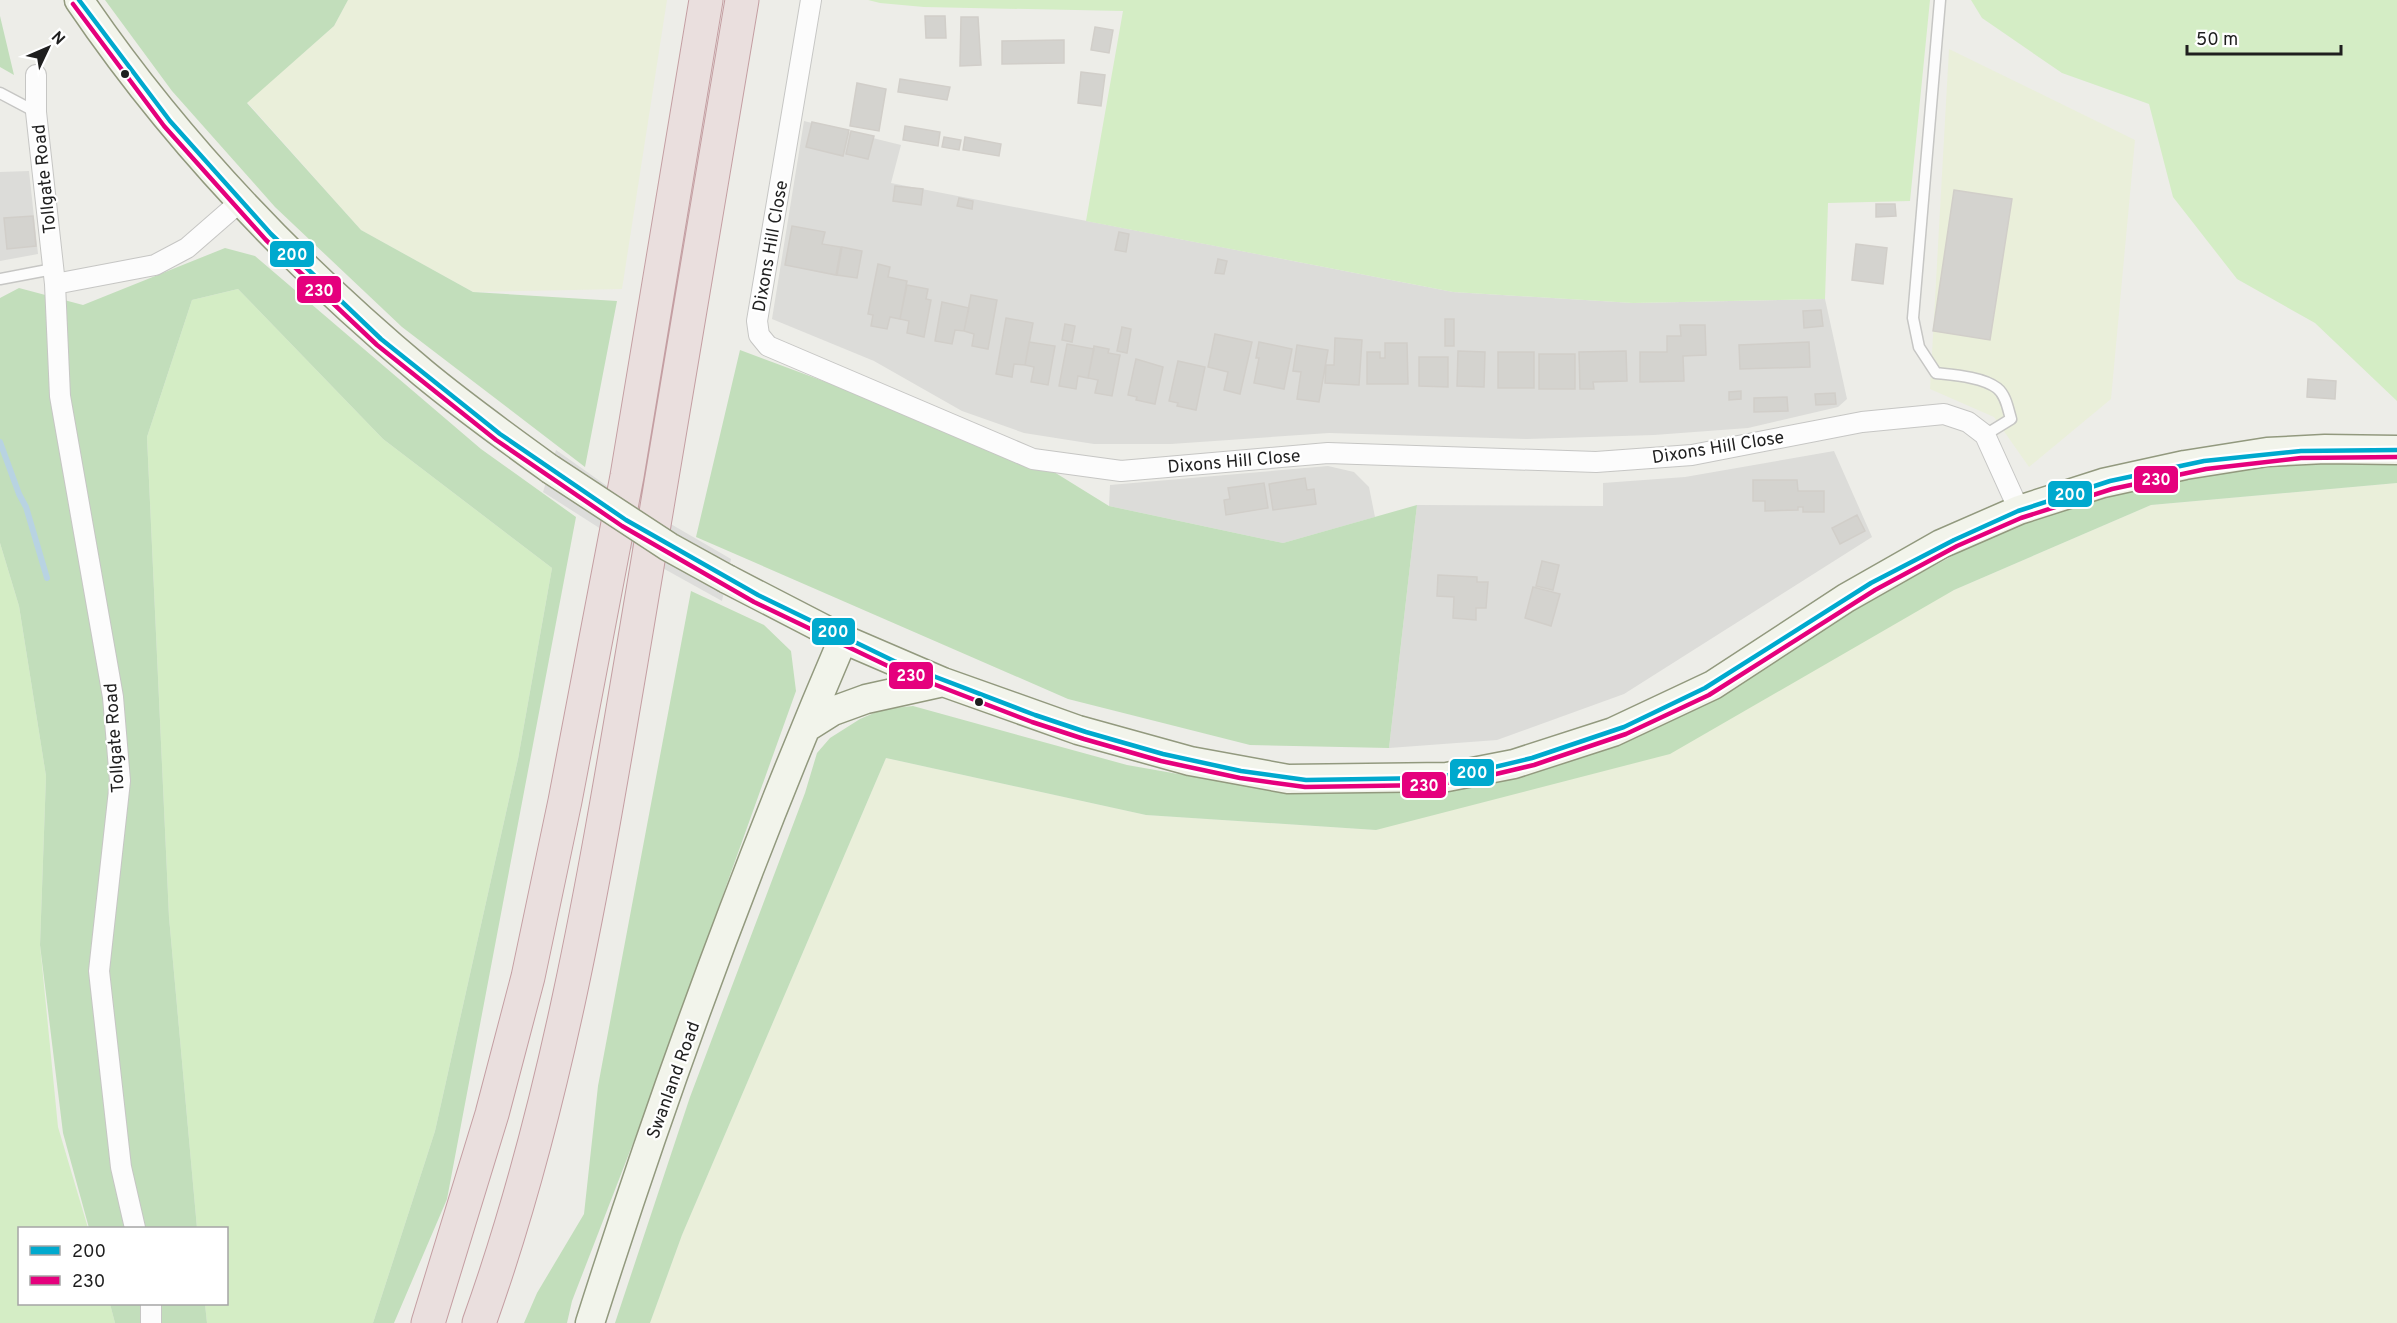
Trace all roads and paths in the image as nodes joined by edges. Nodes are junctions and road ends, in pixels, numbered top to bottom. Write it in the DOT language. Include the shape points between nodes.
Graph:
graph roads {
  1 [pos="79,0"];
  2 [pos="706,0"];
  3 [pos="742,0"];
  4 [pos="811,0"];
  5 [pos="1940,0"];
  6 [pos="36,75"];
  7 [pos="0,93"];
  8 [pos="36,112"];
  9 [pos="241,201"];
  10 [pos="54,277"];
  11 [pos="0,279"];
  12 [pos="1985,435"];
  13 [pos="2397,450"];
  14 [pos="2019,510"];
  15 [pos="843,639"];
  16 [pos="943,682"];
  17 [pos="806,728"];
  18 [pos="135,1227"];
  19 [pos="151,1305"];
  20 [pos="151,1323"];
  21 [pos="428,1323"];
  22 [pos="479,1323"];
  23 [pos="590,1323"];
  1 -- 9 [label="street" via="165,114"];
  2 -- 21 [label="highway" via="627,477 565,801 528,977 492,1114"];
  3 -- 22 [label="highway" via="574,979 535,1140"];
  4 -- 12 [label="street, Dixons Hill Close" via="757,321 759,335 768,346 1033,459 1121,471 1329,453 1596,462 1692,455 1862,422 1944,414 1968,422"];
  5 -- 12 [label="lane" via="1913,318 1919,347 1936,373 1970,377 1997,388 2007,404 2011,419"];
  6 -- 8 [label="street, Tollgate Road"];
  7 -- 8 [label="lane"];
  8 -- 10 [label="street, Tollgate Road"];
  9 -- 10 [label="street" via="187,248 155,266"];
  9 -- 15 [label="street, bridge" via="363,321 424,374 550,469 669,547"];
  10 -- 11 [label="lane"];
  10 -- 18 [label="street, Tollgate Road" via="60,396 113,697 120,781 99,971 121,1167"];
  12 -- 14 [label="street"];
  13 -- 14 [label="street" via="2325,448 2185,465 2103,483"];
  14 -- 16 [label="street" via="1941,544 1846,598 1713,685 1613,732 1514,764 1447,777 1288,779 1201,763 1078,730"];
  15 -- 16 [label="street"];
  15 -- 17 [label="street, Swanland Road"];
  16 -- 17 [label="street" via="866,699 833,711"];
  17 -- 23 [label="street, Swanland Road" via="672,1080"];
  19 -- 20 [label="street"];
}
